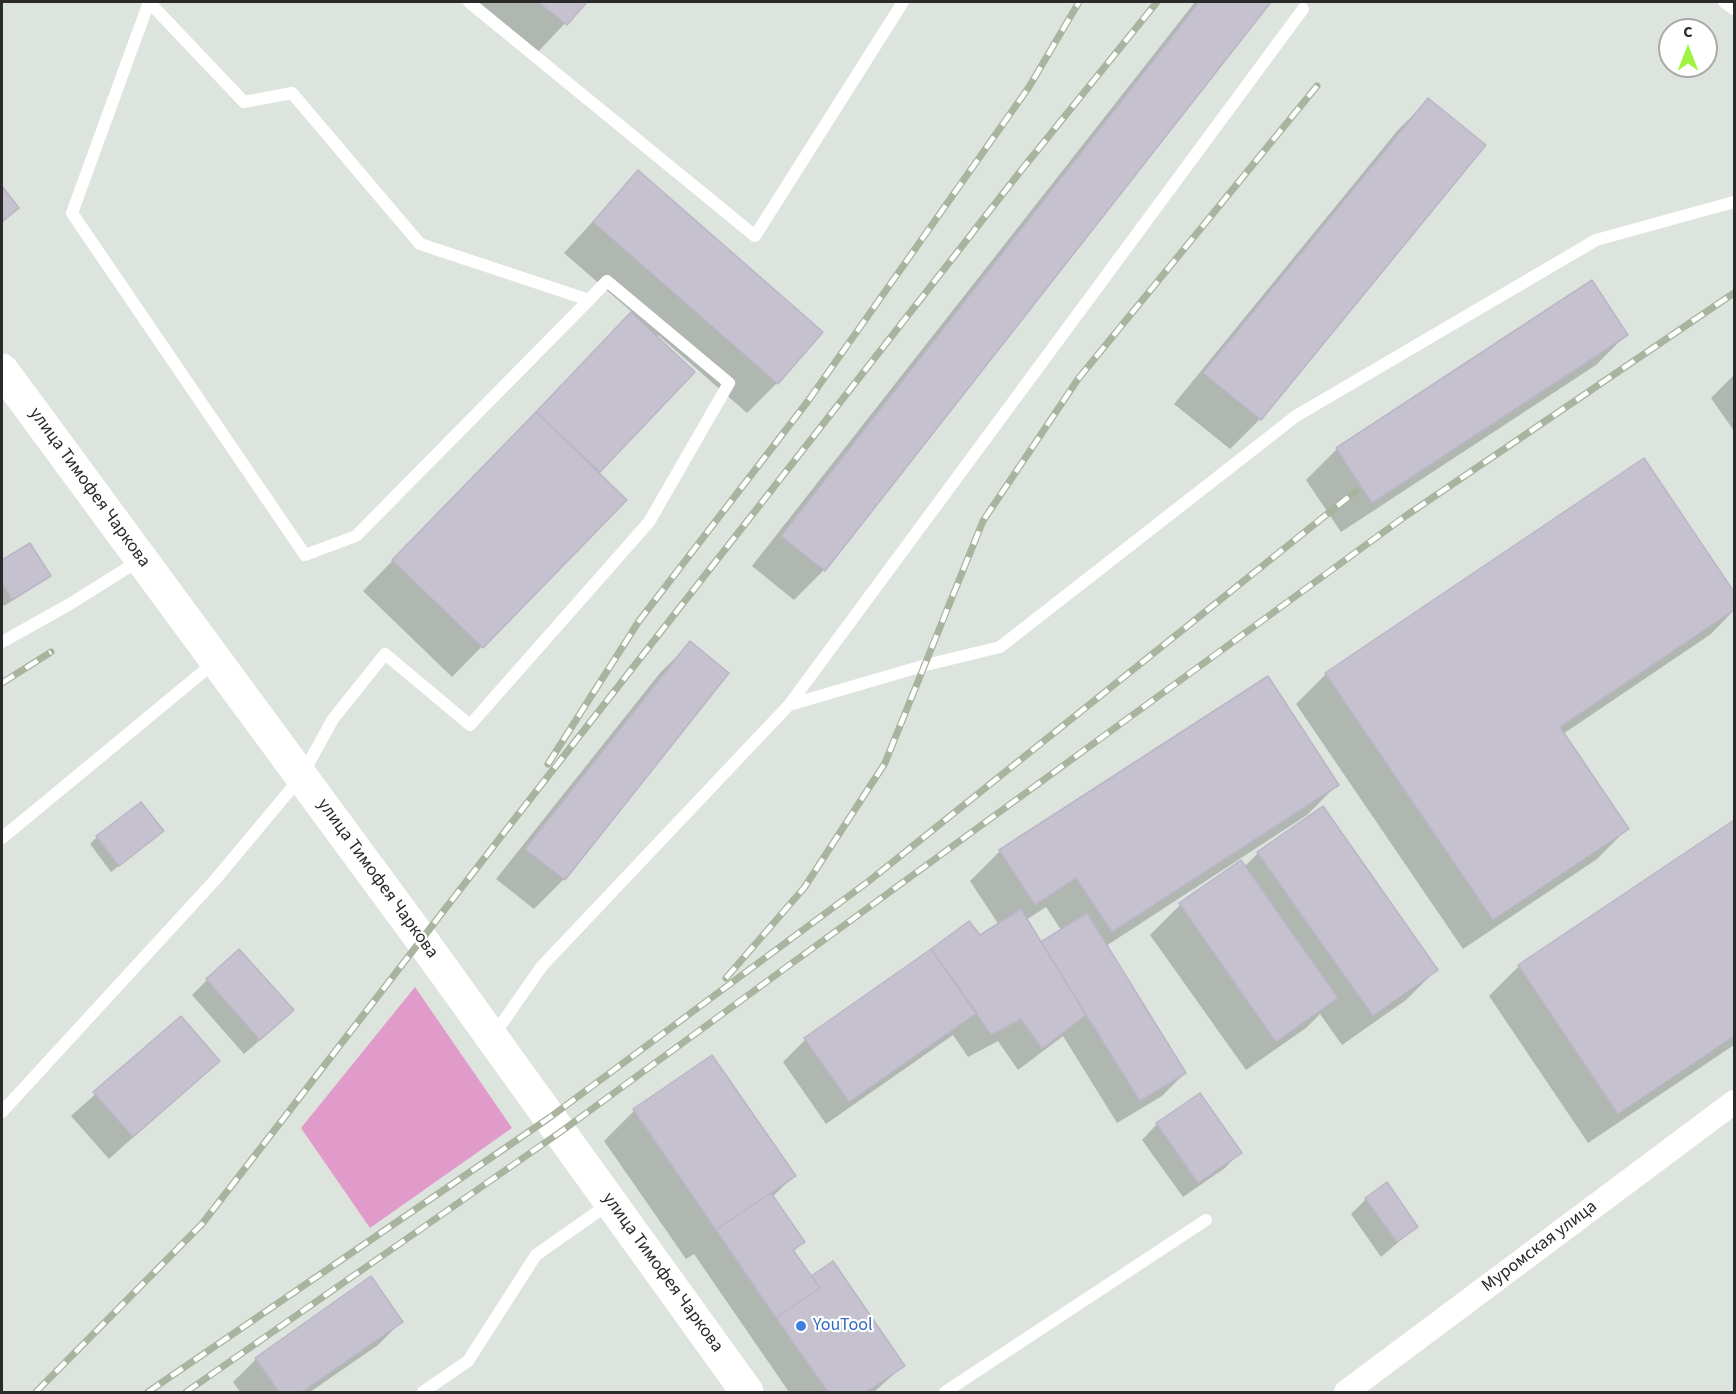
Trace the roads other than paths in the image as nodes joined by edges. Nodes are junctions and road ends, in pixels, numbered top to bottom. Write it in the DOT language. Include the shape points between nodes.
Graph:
graph roads {
  1 [pos="469,2"];
  2 [pos="903,2"];
  3 [pos="1724,2"];
  4 [pos="1303,9"];
  5 [pos="1734,9"];
  6 [pos="1734,202"];
  7 [pos="589,300"];
  8 [pos="2,370"];
  9 [pos="141,559"];
  10 [pos="2,642"];
  11 [pos="216,661"];
  12 [pos="789,705"];
  13 [pos="302,777"];
  14 [pos="2,838"];
  15 [pos="493,1037"];
  16 [pos="1734,1102"];
  17 [pos="2,1112"];
  18 [pos="611,1202"];
  19 [pos="1206,1220"];
  20 [pos="423,1392"];
  21 [pos="747,1392"];
  22 [pos="945,1392"];
  23 [pos="1346,1392"];
  1 -- 2 [label="lane" via="755,236"];
  3 -- 5 [label="lane"];
  4 -- 12 [label="lane"];
  6 -- 12 [label="lane" via="1596,240 1296,416 1000,647"];
  7 -- 7 [label="lane" via="356,536 305,555 72,213 149,2 244,102 292,93 420,244"];
  7 -- 13 [label="lane" via="607,281 729,383 649,522 470,725 386,654 333,719"];
  8 -- 9 [label="main road, улица Тимофея Чаркова"];
  9 -- 10 [label="lane"];
  9 -- 11 [label="main road, улица Тимофея Чаркова"];
  11 -- 13 [label="main road, улица Тимофея Чаркова"];
  11 -- 14 [label="lane"];
  12 -- 15 [label="lane" via="542,966"];
  13 -- 15 [label="main road, улица Тимофея Чаркова"];
  13 -- 17 [label="lane" via="215,880"];
  15 -- 18 [label="main road, улица Тимофея Чаркова"];
  16 -- 23 [label="street, Муромская улица"];
  18 -- 20 [label="lane" via="536,1255 468,1361"];
  18 -- 21 [label="main road, улица Тимофея Чаркова"];
  19 -- 22 [label="lane"];
}
